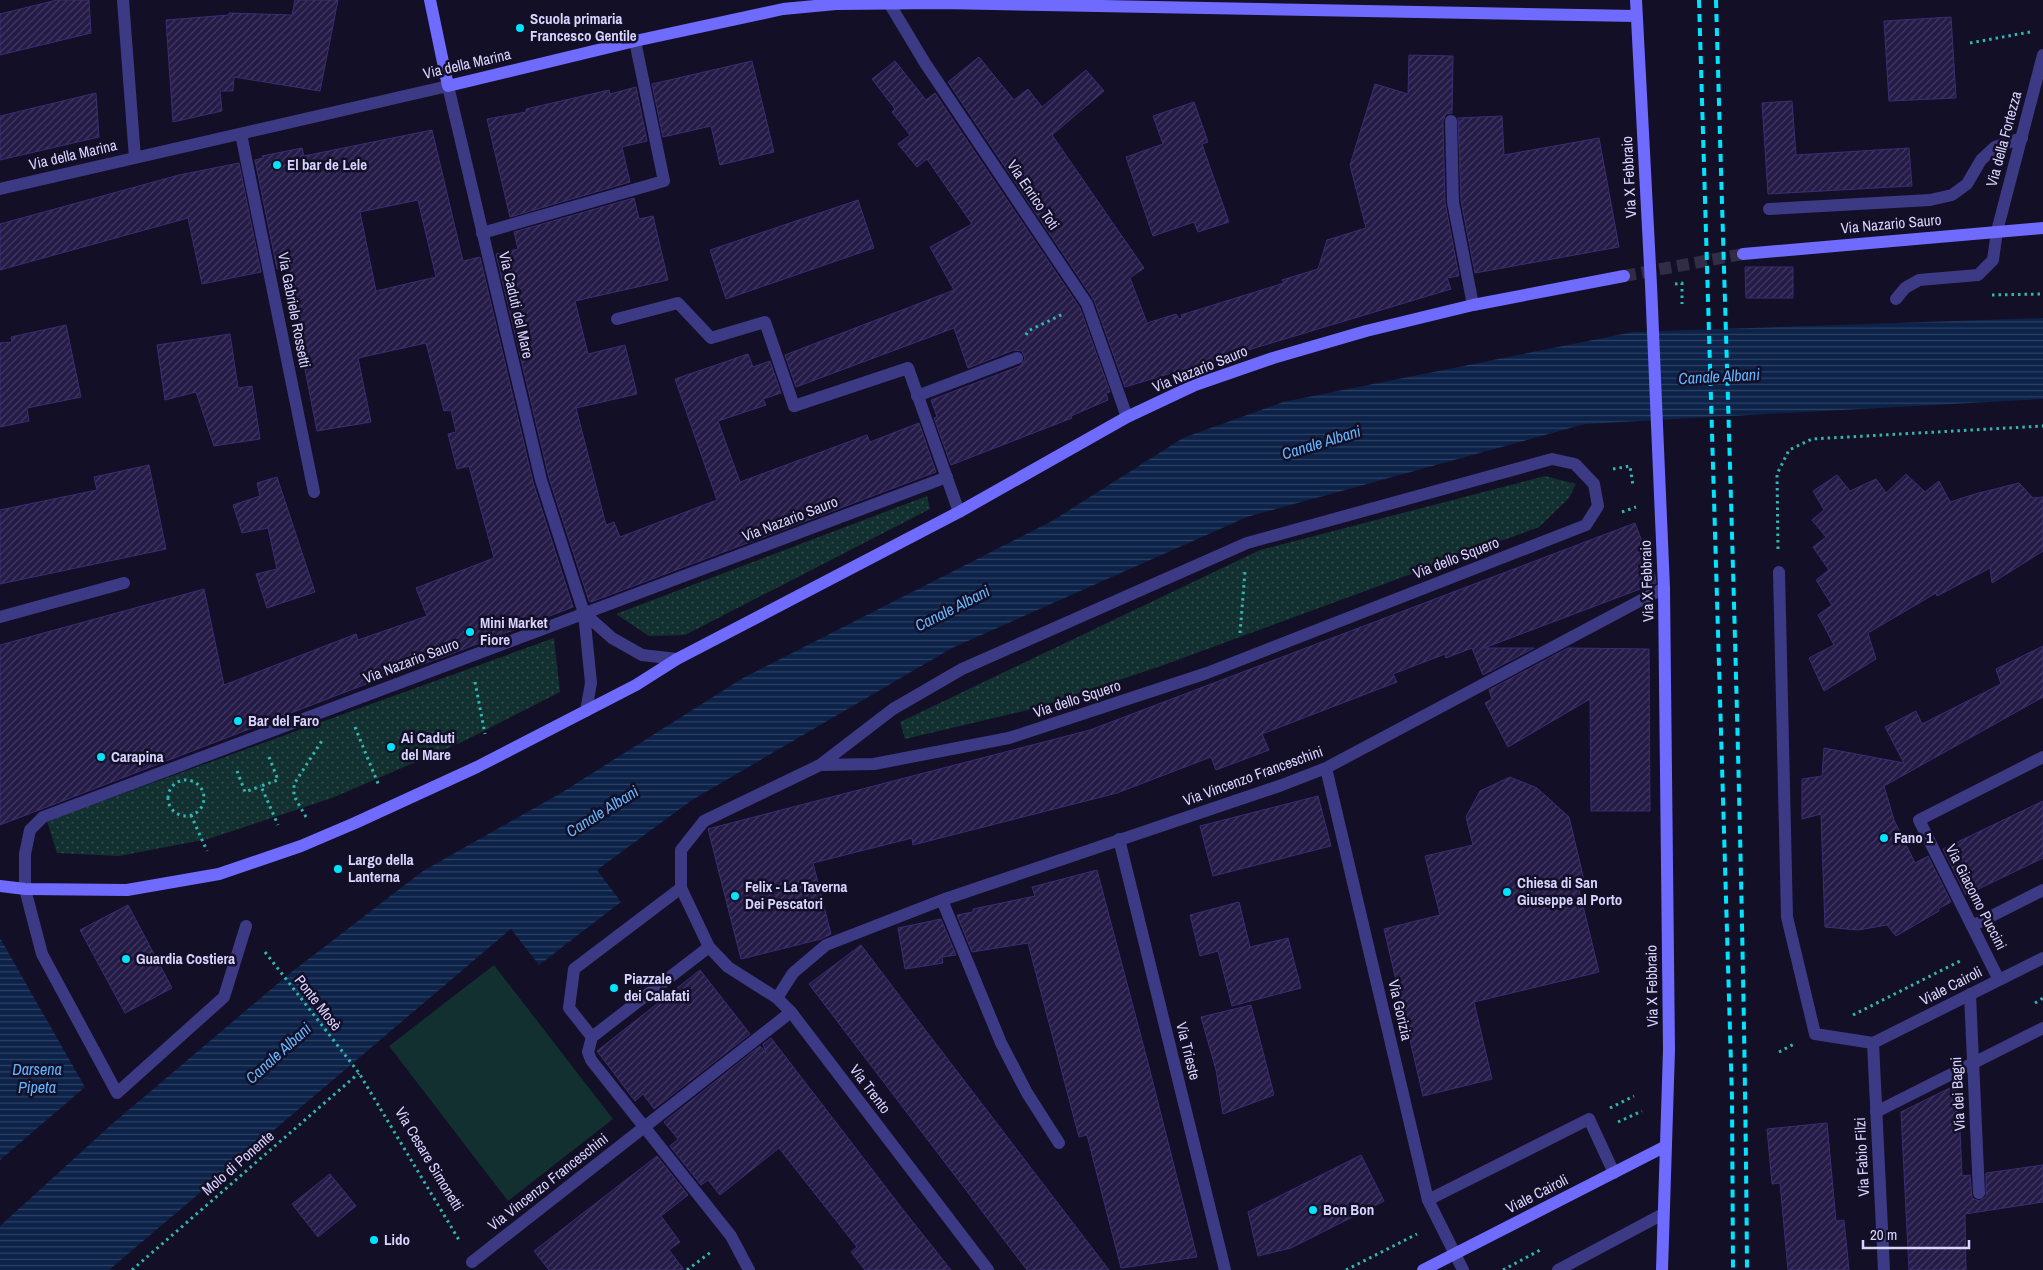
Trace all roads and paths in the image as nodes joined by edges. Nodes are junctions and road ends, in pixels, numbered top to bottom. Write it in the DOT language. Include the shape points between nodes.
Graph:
graph roads {
  1 [pos="122,0"];
  2 [pos="430,0"];
  3 [pos="1636,0"];
  4 [pos="889,3"];
  5 [pos="1636,16"];
  6 [pos="2034,32"];
  7 [pos="636,41"];
  8 [pos="1970,44"];
  9 [pos="2043,56"];
  10 [pos="448,86"];
  11 [pos="1451,121"];
  12 [pos="241,134"];
  13 [pos="2022,138"];
  14 [pos="134,158"];
  15 [pos="0,189"];
  16 [pos="1769,209"];
  17 [pos="2043,228"];
  18 [pos="1996,231"];
  19 [pos="482,233"];
  20 [pos="1743,254"];
  21 [pos="1624,276"];
  22 [pos="1682,283"];
  23 [pos="1896,299"];
  24 [pos="1087,304"];
  25 [pos="1682,304"];
  26 [pos="1473,305"];
  27 [pos="617,319"];
  28 [pos="1018,358"];
  29 [pos="917,396"];
  30 [pos="1127,417"];
  31 [pos="2043,426"];
  32 [pos="1609,469"];
  33 [pos="947,477"];
  34 [pos="1633,491"];
  35 [pos="314,492"];
  36 [pos="1660,495"];
  37 [pos="1635,499"];
  38 [pos="959,512"];
  39 [pos="1247,542"];
  40 [pos="1779,572"];
  41 [pos="124,583"];
  42 [pos="1664,588"];
  43 [pos="584,614"];
  44 [pos="0,617"];
  45 [pos="470,657"];
  46 [pos="677,658"];
  47 [pos="1238,661"];
  48 [pos="346,703"];
  49 [pos="327,710"];
  50 [pos="586,711"];
  51 [pos="486,738"];
  52 [pos="269,756"];
  53 [pos="2043,757"];
  54 [pos="820,765"];
  55 [pos="236,768"];
  56 [pos="1326,768"];
  57 [pos="262,786"];
  58 [pos="379,786"];
  59 [pos="192,815"];
  60 [pos="305,816"];
  61 [pos="278,825"];
  62 [pos="1119,839"];
  63 [pos="205,848"];
  64 [pos="0,886"];
  65 [pos="681,888"];
  66 [pos="25,889"];
  67 [pos="2043,890"];
  68 [pos="942,900"];
  69 [pos="246,926"];
  70 [pos="1972,926"];
  71 [pos="709,948"];
  72 [pos="1984,949"];
  73 [pos="267,955"];
  74 [pos="2043,958"];
  75 [pos="1999,980"];
  76 [pos="1970,994"];
  77 [pos="778,998"];
  78 [pos="791,1012"];
  79 [pos="2043,1028"];
  80 [pos="1815,1034"];
  81 [pos="592,1037"];
  82 [pos="1873,1043"];
  83 [pos="1973,1063"];
  84 [pos="352,1065"];
  85 [pos="359,1073"];
  86 [pos="1646,1104"];
  87 [pos="1876,1112"];
  88 [pos="644,1127"];
  89 [pos="1600,1142"];
  90 [pos="1059,1143"];
  91 [pos="1666,1146"];
  92 [pos="1614,1173"];
  93 [pos="1979,1193"];
  94 [pos="1428,1200"];
  95 [pos="1663,1214"];
  96 [pos="1454,1254"];
  97 [pos="472,1262"];
  98 [pos="982,1268"];
  99 [pos="132,1270"];
  100 [pos="749,1270"];
  101 [pos="1225,1270"];
  102 [pos="1423,1270"];
  103 [pos="1463,1270"];
  104 [pos="1558,1270"];
  105 [pos="1662,1270"];
  106 [pos="1884,1270"];
  1 -- 14 [label="street"];
  2 -- 10 [label="street, Via Caduti del Mare"];
  3 -- 5 [label="street, Via X Febbraio"];
  4 -- 5 [label="street, Via della Marina"];
  4 -- 7 [label="street, Via della Marina" via="783,9"];
  4 -- 24 [label="street, Via Enrico Toti" via="931,72"];
  5 -- 36 [label="street, Via X Febbraio"];
  6 -- 8 [label="path"];
  7 -- 10 [label="street, Via della Marina"];
  7 -- 19 [label="street" via="664,181"];
  9 -- 13 [label="street, Via della Fortezza"];
  10 -- 12 [label="street, Via della Marina"];
  10 -- 19 [label="street, Via Caduti del Mare"];
  11 -- 26 [label="street" via="1453,202"];
  12 -- 14 [label="street, Via della Marina"];
  12 -- 35 [label="street, Via Gabriele Rossetti"];
  13 -- 16 [label="street" via="1995,147 1981,160 1967,184 1952,195 1930,200"];
  13 -- 18 [label="street, Via della Fortezza"];
  14 -- 15 [label="street, Via della Marina"];
  17 -- 18 [label="street, Via Nazario Sauro"];
  18 -- 20 [label="street, Via Nazario Sauro"];
  18 -- 23 [label="street, Via della Fortezza" via="1993,260 1978,274 1918,280"];
  19 -- 43 [label="street, Via Caduti del Mare" via="541,480"];
  21 -- 26 [label="street, Via Nazario Sauro"];
  22 -- 25 [label="path"];
  24 -- 28 [label="path" via="1028,331"];
  24 -- 30 [label="street, Via Enrico Toti"];
  26 -- 30 [label="street, Via Nazario Sauro" via="1273,358 1195,385"];
  27 -- 29 [label="street" via="678,303 711,338 765,322 794,406 908,368"];
  28 -- 29 [label="street"];
  29 -- 33 [label="street"];
  30 -- 38 [label="street, Via Nazario Sauro"];
  31 -- 40 [label="path" via="1812,438 1789,450 1777,474"];
  32 -- 34 [label="path" via="1630,466"];
  33 -- 38 [label="street"];
  33 -- 43 [label="street, Via Nazario Sauro"];
  36 -- 37 [label="path" via="1636,507"];
  36 -- 42 [label="street, Via X Febbraio"];
  38 -- 46 [label="street, Via Nazario Sauro"];
  39 -- 47 [label="path"];
  39 -- 47 [label="street, Via dello Squero" via="1552,458 1576,464 1594,484 1598,506 1586,525"];
  39 -- 54 [label="street" via="962,669 892,709"];
  40 -- 80 [label="street" via="1787,917"];
  41 -- 44 [label="street"];
  42 -- 56 [label="street, Via Vincenzo Franceschini"];
  42 -- 91 [label="street, Via X Febbraio" via="1669,1050"];
  43 -- 45 [label="street, Via Nazario Sauro"];
  43 -- 46 [label="street" via="612,638 642,655"];
  43 -- 50 [label="street, Via Caduti del Mare" via="591,683"];
  45 -- 48 [label="street, Via Nazario Sauro"];
  45 -- 51 [label="path"];
  46 -- 50 [label="street, Via Nazario Sauro" via="636,685"];
  47 -- 54 [label="street, Via dello Squero" via="1009,738 874,764"];
  48 -- 49 [label="street, Via Nazario Sauro"];
  48 -- 58 [label="path"];
  49 -- 60 [label="path" via="330,725 326,734 294,784 294,796"];
  49 -- 66 [label="street, Via Nazario Sauro" via="43,817 30,830 25,854"];
  50 -- 66 [label="street, Via Nazario Sauro" via="477,767 355,823 301,846 219,874 128,890"];
  52 -- 57 [label="path" via="278,780"];
  53 -- 70 [label="street, Via Giacomo Puccini" via="1919,820"];
  54 -- 65 [label="street, Via dello Squero" via="704,821 681,850"];
  55 -- 57 [label="path" via="245,792"];
  56 -- 62 [label="street, Via Vincenzo Franceschini"];
  56 -- 94 [label="street, Via Gorizia"];
  57 -- 61 [label="path"];
  59 -- 59 [label="path" via="204,802 203,790 194,781 183,780 170,790 169,801 175,811"];
  59 -- 63 [label="path"];
  62 -- 68 [label="street, Via Vincenzo Franceschini"];
  62 -- 101 [label="street, Via Trieste"];
  64 -- 66 [label="street, Via Nazario Sauro"];
  65 -- 71 [label="street, Via dello Squero"];
  65 -- 81 [label="street" via="574,969 569,1008"];
  66 -- 69 [label="street" via="42,954 117,1093 224,997"];
  67 -- 70 [label="street"];
  68 -- 77 [label="street, Via Vincenzo Franceschini" via="826,945 793,973"];
  68 -- 90 [label="street" via="1001,1043 1027,1093"];
  70 -- 72 [label="street, Via Giacomo Puccini"];
  71 -- 77 [label="street, Via Trento" via="728,967"];
  71 -- 81 [label="street"];
  72 -- 75 [label="street, Via Giacomo Puccini"];
  72 -- 80 [label="path"];
  73 -- 84 [label="path, Ponte Mosè"];
  74 -- 75 [label="street, Viale Cairoli"];
  75 -- 76 [label="street, Viale Cairoli"];
  76 -- 82 [label="street, Viale Cairoli"];
  76 -- 83 [label="street, Via dei Bagni"];
  77 -- 78 [label="street, Via Trento"];
  78 -- 88 [label="street, Via Vincenzo Franceschini"];
  78 -- 98 [label="street, Via Trento"];
  79 -- 83 [label="street"];
  80 -- 82 [label="street"];
  81 -- 88 [label="street" via="588,1052 591,1060"];
  82 -- 87 [label="street, Via Fabio Filzi"];
  83 -- 87 [label="street"];
  83 -- 93 [label="street, Via dei Bagni"];
  84 -- 85 [label="path, Via Cesare Simonetti"];
  85 -- 97 [label="path, Via Cesare Simonetti"];
  85 -- 99 [label="path, Molo di Ponente"];
  86 -- 89 [label="path" via="1643,1110 1609,1127"];
  87 -- 106 [label="street, Via Fabio Filzi"];
  88 -- 97 [label="street, Via Vincenzo Franceschini"];
  88 -- 100 [label="street" via="731,1236"];
  89 -- 92 [label="street"];
  89 -- 94 [label="street" via="1589,1119"];
  91 -- 92 [label="street, Viale Cairoli"];
  91 -- 95 [label="street, Via X Febbraio"];
  92 -- 96 [label="street, Viale Cairoli"];
  94 -- 96 [label="street, Via Gorizia"];
  95 -- 104 [label="street"];
  95 -- 105 [label="street, Via X Febbraio"];
  96 -- 102 [label="street, Viale Cairoli"];
  96 -- 103 [label="street, Via Gorizia"];
}
